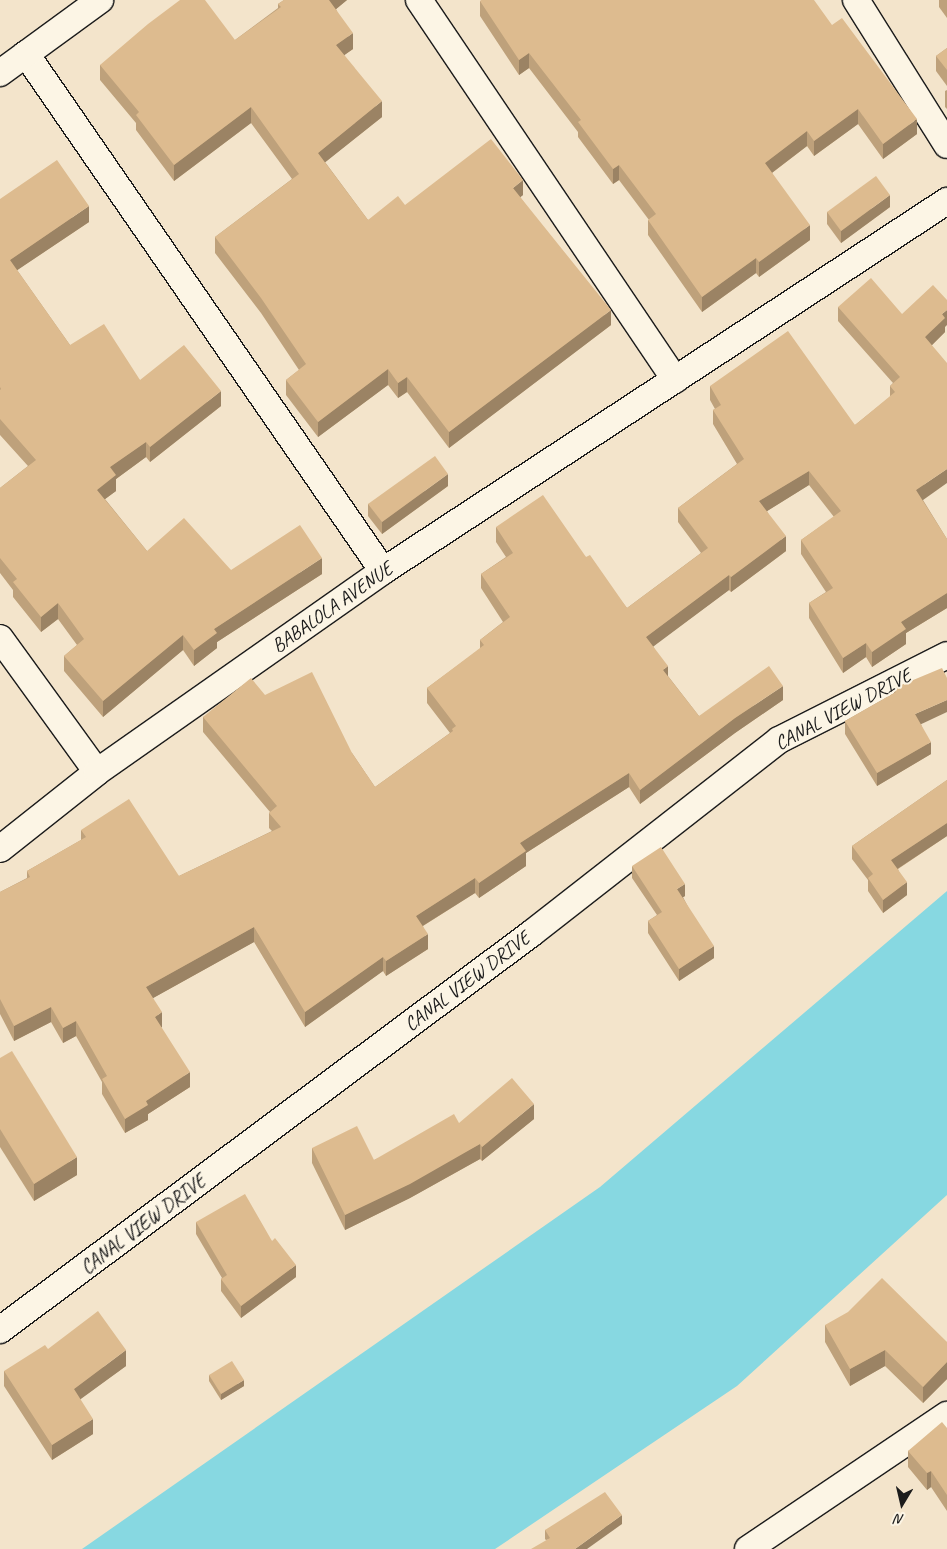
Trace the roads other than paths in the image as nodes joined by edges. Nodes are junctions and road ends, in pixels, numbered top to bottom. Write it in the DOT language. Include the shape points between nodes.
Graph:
graph roads {
  1 [pos="100,0"];
  2 [pos="419,0"];
  3 [pos="856,0"];
  4 [pos="26,54"];
  5 [pos="0,73"];
  6 [pos="947,145"];
  7 [pos="947,201"];
  8 [pos="675,380"];
  9 [pos="383,571"];
  10 [pos="0,638"];
  11 [pos="947,654"];
  12 [pos="97,772"];
  13 [pos="0,849"];
  14 [pos="0,1330"];
  15 [pos="947,1415"];
  16 [pos="748,1549"];
  1 -- 4 [label="street"];
  2 -- 8 [label="street"];
  3 -- 6 [label="street"];
  4 -- 5 [label="street"];
  4 -- 9 [label="street"];
  7 -- 8 [label="street, BABALOLA AVENUE"];
  8 -- 9 [label="street, BABALOLA AVENUE"];
  9 -- 12 [label="street, BABALOLA AVENUE"];
  10 -- 12 [label="street"];
  11 -- 14 [label="street, CANAL VIEW DRIVE" via="779,740 532,933"];
  12 -- 13 [label="street, BABALOLA AVENUE"];
  15 -- 16 [label="street"];
}
